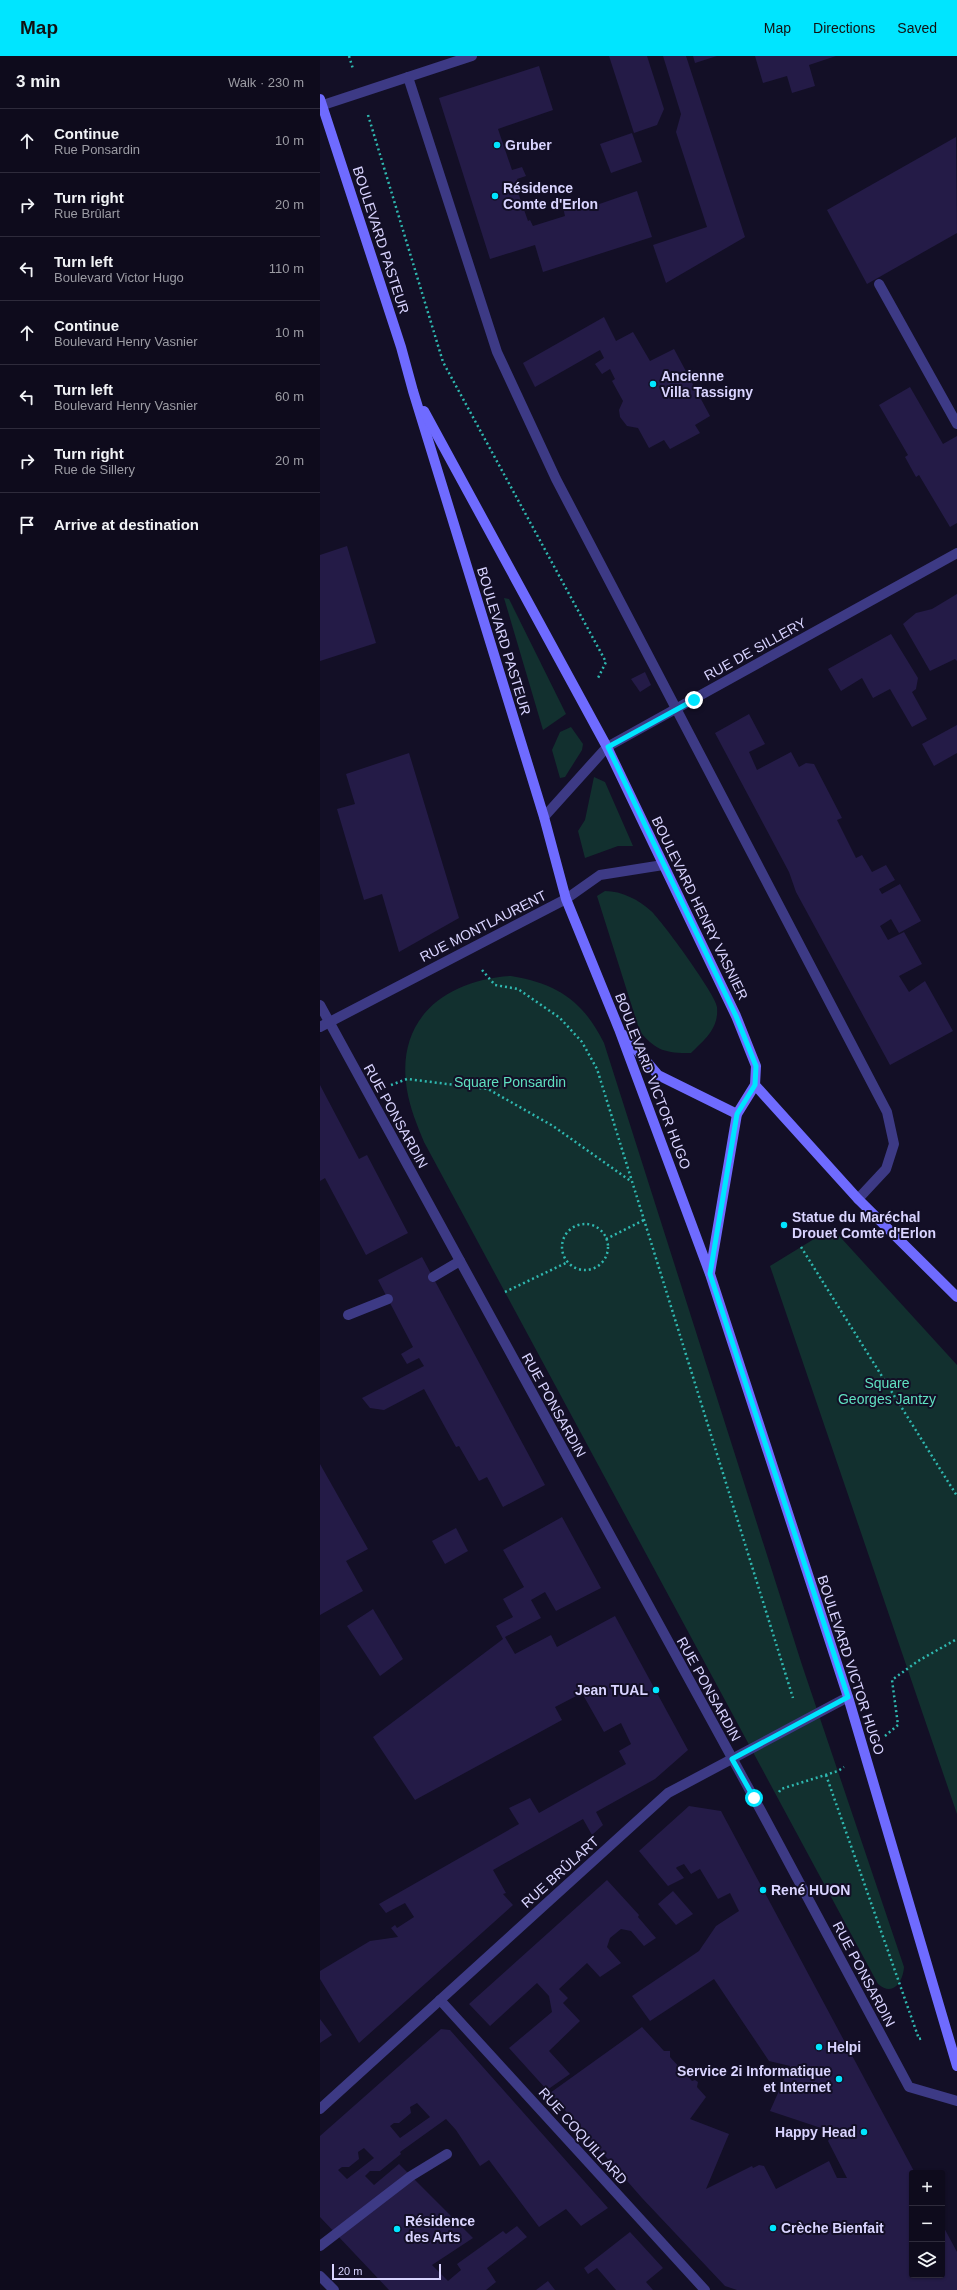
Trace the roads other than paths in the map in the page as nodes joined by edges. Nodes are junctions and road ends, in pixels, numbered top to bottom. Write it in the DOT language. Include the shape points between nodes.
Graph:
graph roads {
  1 [pos="472,56"];
  2 [pos="408,77"];
  3 [pos="321,103"];
  4 [pos="879,284"];
  5 [pos="413,391"];
  6 [pos="957,424"];
  7 [pos="957,553"];
  8 [pos="676,709"];
  9 [pos="608,747"];
  10 [pos="544,817"];
  11 [pos="663,865"];
  12 [pos="566,899"];
  13 [pos="320,1005"];
  14 [pos="324,1024"];
  15 [pos="619,1029"];
  16 [pos="755,1085"];
  17 [pos="737,1114"];
  18 [pos="858,1199"];
  19 [pos="460,1261"];
  20 [pos="710,1274"];
  21 [pos="433,1277"];
  22 [pos="957,1298"];
  23 [pos="388,1299"];
  24 [pos="348,1315"];
  25 [pos="848,1697"];
  26 [pos="732,1759"];
  27 [pos="440,2000"];
  28 [pos="957,2066"];
  29 [pos="957,2101"];
  30 [pos="320,2109"];
  31 [pos="447,2154"];
  32 [pos="320,2246"];
  33 [pos="320,2276"];
  34 [pos="334,2290"];
  35 [pos="705,2290"];
  1 -- 2 [label="street"];
  2 -- 3 [label="street"];
  2 -- 8 [label="street" via="497,352 556,479"];
  3 -- 5 [label="main road, BOULEVARD PASTEUR"];
  4 -- 6 [label="street"];
  5 -- 9 [label="main road, BOULEVARD PASTEUR"];
  5 -- 10 [label="main road, BOULEVARD PASTEUR"];
  7 -- 8 [label="street, RUE DE SILLERY"];
  8 -- 9 [label="street, RUE DE SILLERY"];
  8 -- 18 [label="street" via="887,1112 894,1144 886,1169"];
  9 -- 10 [label="street, RUE DE SILLERY"];
  9 -- 11 [label="main road, BOULEVARD HENRY VASNIER"];
  10 -- 12 [label="main road, BOULEVARD PASTEUR"];
  11 -- 12 [label="street, RUE MONTLAURENT" via="600,875"];
  11 -- 16 [label="main road, BOULEVARD HENRY VASNIER" via="736,1016 756,1066"];
  12 -- 14 [label="street, RUE MONTLAURENT"];
  12 -- 15 [label="main road, BOULEVARD VICTOR HUGO"];
  13 -- 14 [label="street, RUE PONSARDIN"];
  14 -- 19 [label="street, RUE PONSARDIN" via="368,1094"];
  15 -- 17 [label="main road" via="658,1075"];
  15 -- 20 [label="main road, BOULEVARD VICTOR HUGO"];
  16 -- 17 [label="main road, BOULEVARD HENRY VASNIER"];
  16 -- 18 [label="main road"];
  17 -- 20 [label="main road, BOULEVARD VICTOR HUGO"];
  18 -- 22 [label="main road"];
  19 -- 21 [label="street"];
  19 -- 26 [label="street, RUE PONSARDIN"];
  20 -- 25 [label="main road, BOULEVARD VICTOR HUGO"];
  23 -- 24 [label="street"];
  25 -- 26 [label="street, RUE BRÛLART"];
  25 -- 28 [label="main road, BOULEVARD VICTOR HUGO"];
  26 -- 27 [label="street, RUE BRÛLART" via="668,1793"];
  26 -- 29 [label="street, RUE PONSARDIN" via="909,2086"];
  27 -- 30 [label="street, RUE BRÛLART"];
  27 -- 35 [label="street, RUE COQUILLARD"];
  31 -- 32 [label="street" via="411,2176"];
  33 -- 34 [label="street"];
}
